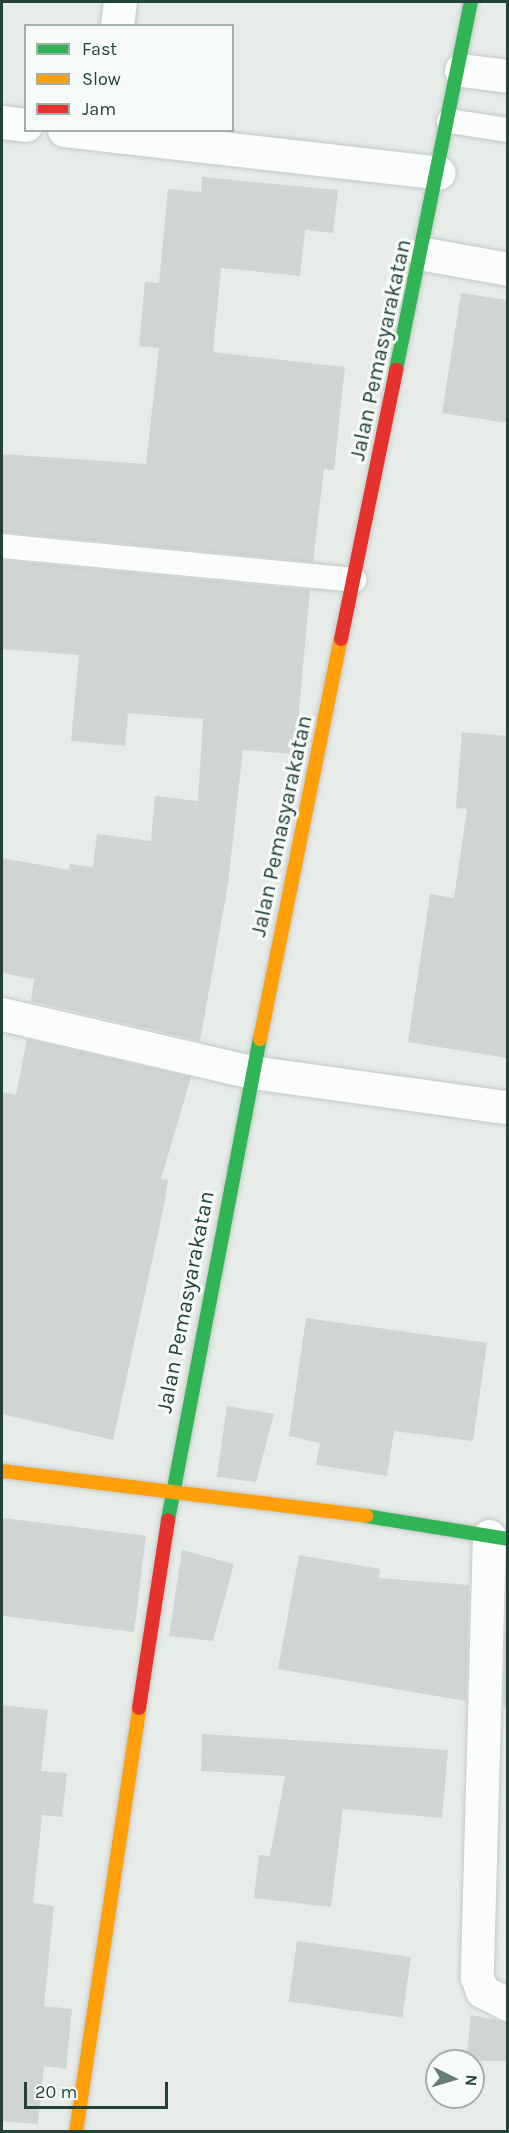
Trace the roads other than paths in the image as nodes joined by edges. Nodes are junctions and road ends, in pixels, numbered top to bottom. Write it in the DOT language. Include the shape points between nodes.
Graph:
graph roads {
  1 [pos="120,2"];
  2 [pos="471,2"];
  3 [pos="117,24"];
  4 [pos="461,70"];
  5 [pos="507,76"];
  6 [pos="450,121"];
  7 [pos="2,122"];
  8 [pos="24,125"];
  9 [pos="507,130"];
  10 [pos="103,133"];
  11 [pos="439,173"];
  12 [pos="423,254"];
  13 [pos="507,269"];
  14 [pos="2,546"];
  15 [pos="354,579"];
  16 [pos="2,1014"];
  17 [pos="252,1072"];
  18 [pos="504,1107"];
  19 [pos="2,1471"];
  20 [pos="172,1491"];
  21 [pos="498,1538"];
  22 [pos="507,2004"];
  23 [pos="76,2132"];
  1 -- 3 [label="street"];
  2 -- 4 [label="street, Jalan Pemasyarakatan"];
  4 -- 5 [label="street"];
  4 -- 6 [label="street, Jalan Pemasyarakatan"];
  6 -- 9 [label="lane"];
  6 -- 11 [label="street, Jalan Pemasyarakatan"];
  7 -- 8 [label="street"];
  10 -- 11 [label="street"];
  11 -- 12 [label="street, Jalan Pemasyarakatan"];
  12 -- 13 [label="street"];
  12 -- 15 [label="street, Jalan Pemasyarakatan"];
  14 -- 15 [label="lane"];
  15 -- 17 [label="street, Jalan Pemasyarakatan"];
  16 -- 17 [label="street"];
  17 -- 18 [label="street"];
  17 -- 20 [label="street, Jalan Pemasyarakatan"];
  19 -- 20 [label="street"];
  20 -- 21 [label="street"];
  20 -- 23 [label="street, Jalan Pemasyarakatan"];
  21 -- 22 [label="street" via="477,1977 482,1991"];
}
